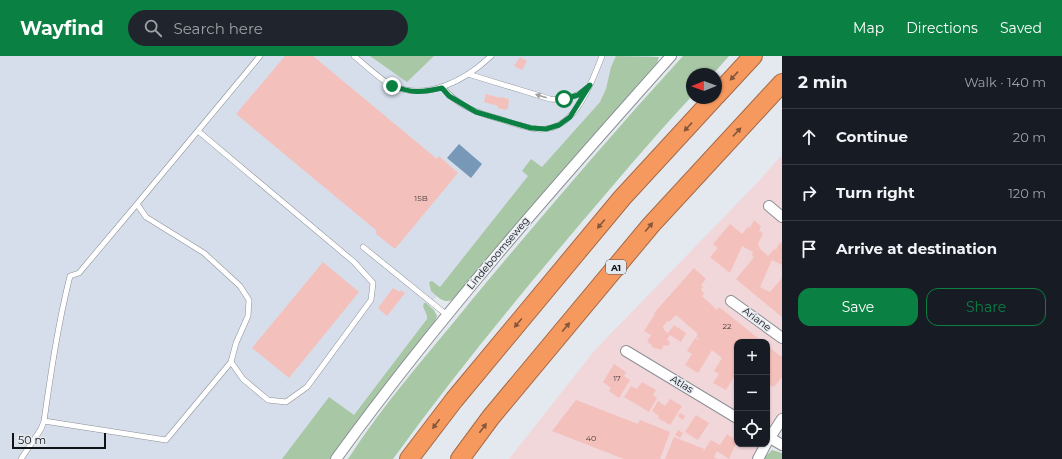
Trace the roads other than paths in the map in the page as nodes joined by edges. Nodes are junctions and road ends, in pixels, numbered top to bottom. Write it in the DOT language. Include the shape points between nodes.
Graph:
graph roads {
  1 [pos="260,56"];
  2 [pos="354,56"];
  3 [pos="491,56"];
  4 [pos="602,56"];
  5 [pos="671,56"];
  6 [pos="752,56"];
  7 [pos="468,74"];
  8 [pos="782,83"];
  9 [pos="590,85"];
  10 [pos="442,88"];
  11 [pos="722,89"];
  12 [pos="708,104"];
  13 [pos="198,131"];
  14 [pos="137,204"];
  15 [pos="769,206"];
  16 [pos="782,217"];
  17 [pos="363,247"];
  18 [pos="732,301"];
  19 [pos="447,315"];
  20 [pos="782,338"];
  21 [pos="626,351"];
  22 [pos="231,362"];
  23 [pos="734,416"];
  24 [pos="782,420"];
  25 [pos="44,421"];
  26 [pos="770,436"];
  27 [pos="770,441"];
  28 [pos="782,445"];
  29 [pos="764,447"];
  30 [pos="22,459"];
  31 [pos="336,459"];
  32 [pos="409,459"];
  33 [pos="460,459"];
  34 [pos="758,459"];
  1 -- 13 [label="lane"];
  2 -- 10 [label="lane" via="392,86 410,92"];
  3 -- 7 [label="lane"];
  4 -- 9 [label="lane"];
  5 -- 19 [label="street, Lindeboomseweg" via="558,182"];
  6 -- 11 [label="highway, one-way"];
  9 -- 7 [label="lane, one-way" via="571,98 550,99"];
  7 -- 10 [label="lane"];
  33 -- 8 [label="highway, A1, one-way" via="491,417 651,225"];
  9 -- 10 [label="lane" via="570,117 559,125 546,129 531,128 476,112 449,96"];
  12 -- 32 [label="highway, one-way" via="622,198 454,400"];
  13 -- 14 [label="lane"];
  13 -- 22 [label="lane" via="354,262 372,283 371,300 307,387 286,402 268,400 243,379"];
  14 -- 22 [label="lane" via="146,217 204,253 240,286 249,300 248,316"];
  14 -- 25 [label="lane" via="79,273 70,276"];
  15 -- 16 [label="street"];
  17 -- 19 [label="lane"];
  18 -- 20 [label="street, Ariane"];
  19 -- 31 [label="street, Lindeboomseweg"];
  21 -- 23 [label="street, Atlas"];
  22 -- 25 [label="lane" via="166,440"];
  24 -- 26 [label="street"];
  25 -- 30 [label="lane"];
  27 -- 28 [label="street"];
  29 -- 34 [label="street"];
}
